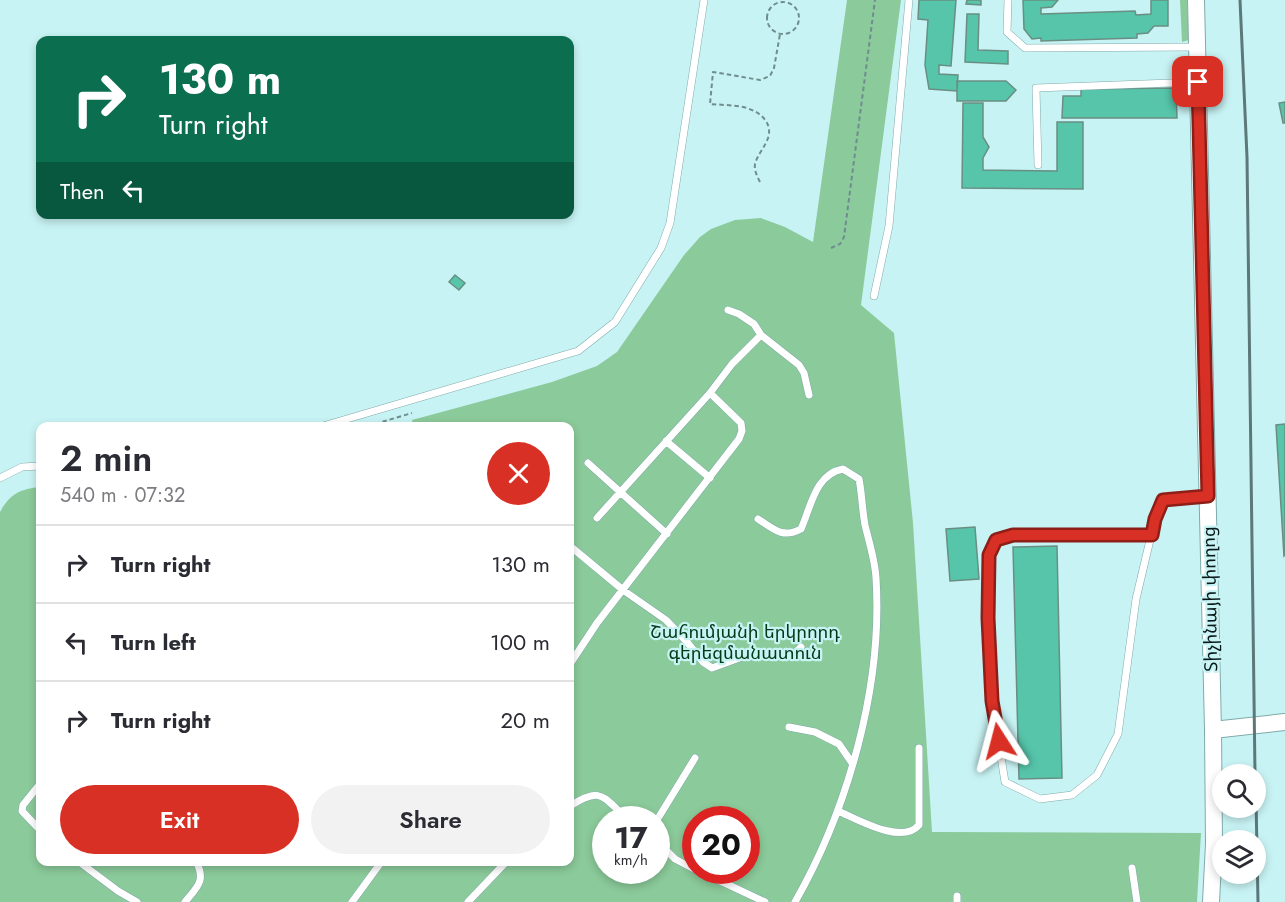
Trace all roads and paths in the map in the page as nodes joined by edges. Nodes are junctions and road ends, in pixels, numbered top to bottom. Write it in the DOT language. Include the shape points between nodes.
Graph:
graph roads {
  1 [pos="704,0"];
  2 [pos="875,0"];
  3 [pos="909,0"];
  4 [pos="1008,0"];
  5 [pos="1196,0"];
  6 [pos="785,1"];
  7 [pos="780,34"];
  8 [pos="1197,47"];
  9 [pos="1198,82"];
  10 [pos="1038,165"];
  11 [pos="760,182"];
  12 [pos="831,248"];
  13 [pos="874,296"];
  14 [pos="728,310"];
  15 [pos="761,335"];
  16 [pos="710,393"];
  17 [pos="808,395"];
  18 [pos="412,412"];
  19 [pos="337,422"];
  20 [pos="381,422"];
  21 [pos="666,441"];
  22 [pos="588,463"];
  23 [pos="36,466"];
  24 [pos="0,478"];
  25 [pos="710,478"];
  26 [pos="621,490"];
  27 [pos="1208,496"];
  28 [pos="597,518"];
  29 [pos="758,519"];
  30 [pos="667,534"];
  31 [pos="1152,535"];
  32 [pos="574,549"];
  33 [pos="623,590"];
  34 [pos="801,647"];
  35 [pos="574,658"];
  36 [pos="1285,722"];
  37 [pos="789,727"];
  38 [pos="1213,730"];
  39 [pos="919,748"];
  40 [pos="695,758"];
  41 [pos="852,763"];
  42 [pos="36,789"];
  43 [pos="574,804"];
  44 [pos="613,806"];
  45 [pos="665,806"];
  46 [pos="838,812"];
  47 [pos="36,826"];
  48 [pos="85,866"];
  49 [pos="198,866"];
  50 [pos="378,866"];
  51 [pos="502,866"];
  52 [pos="1132,868"];
  53 [pos="726,884"];
  54 [pos="353,901"];
  55 [pos="137,902"];
  56 [pos="185,902"];
  57 [pos="468,902"];
  58 [pos="765,902"];
  59 [pos="795,902"];
  60 [pos="1137,902"];
  61 [pos="1211,902"];
  1 -- 19 [label="lane" via="670,223 661,249 615,322 578,351"];
  2 -- 12 [label="path" via="844,237"];
  3 -- 13 [label="lane" via="889,226"];
  4 -- 8 [label="lane" via="1006,32 1025,48"];
  5 -- 8 [label="street, Տիչինայի փողոց"];
  6 -- 7 [label="path" via="774,4 766,18 770,28"];
  6 -- 7 [label="path" via="797,10 799,20 790,33"];
  7 -- 11 [label="path" via="770,76 760,80 713,72 710,104 747,108 767,122 768,140 755,165"];
  8 -- 9 [label="street, Տիչինայի փողոց"];
  9 -- 10 [label="lane" via="1036,88"];
  9 -- 27 [label="street, Տիչինայի փողոց"];
  14 -- 15 [label="lane" via="754,324"];
  15 -- 16 [label="lane"];
  15 -- 17 [label="lane" via="799,365"];
  16 -- 21 [label="lane"];
  16 -- 25 [label="lane" via="741,423 742,431"];
  18 -- 20 [label="path"];
  21 -- 25 [label="lane"];
  21 -- 26 [label="lane"];
  22 -- 26 [label="lane"];
  23 -- 24 [label="lane" via="22,467"];
  25 -- 30 [label="lane"];
  26 -- 28 [label="lane"];
  26 -- 30 [label="lane"];
  27 -- 31 [label="lane" via="1163,500"];
  27 -- 38 [label="street, Տիչինայի փողոց"];
  29 -- 41 [label="lane" via="783,535 792,534 801,530 810,502 828,474 843,469 860,479 876,576 878,632 872,678"];
  30 -- 33 [label="lane"];
  31 -- 31 [label="lane" via="1136,599 1118,734 1097,776 1072,795 1040,799 1005,782 992,701 988,618 989,555 996,540 1013,535"];
  32 -- 33 [label="lane"];
  33 -- 34 [label="lane" via="666,620 712,668 742,657 794,654"];
  33 -- 35 [label="lane"];
  36 -- 38 [label="street"];
  37 -- 41 [label="lane" via="814,732 839,744"];
  38 -- 61 [label="street, Տիչինայի փողոց"];
  39 -- 46 [label="lane" via="920,825 915,830 900,834"];
  40 -- 45 [label="lane"];
  41 -- 46 [label="lane"];
  42 -- 47 [label="lane" via="22,812"];
  43 -- 44 [label="lane" via="589,795 600,795"];
  46 -- 59 [label="lane"];
  48 -- 55 [label="lane"];
  49 -- 56 [label="lane" via="202,875 199,886"];
  50 -- 54 [label="lane"];
  51 -- 57 [label="lane"];
  52 -- 60 [label="lane"];
  53 -- 58 [label="lane"];
}
